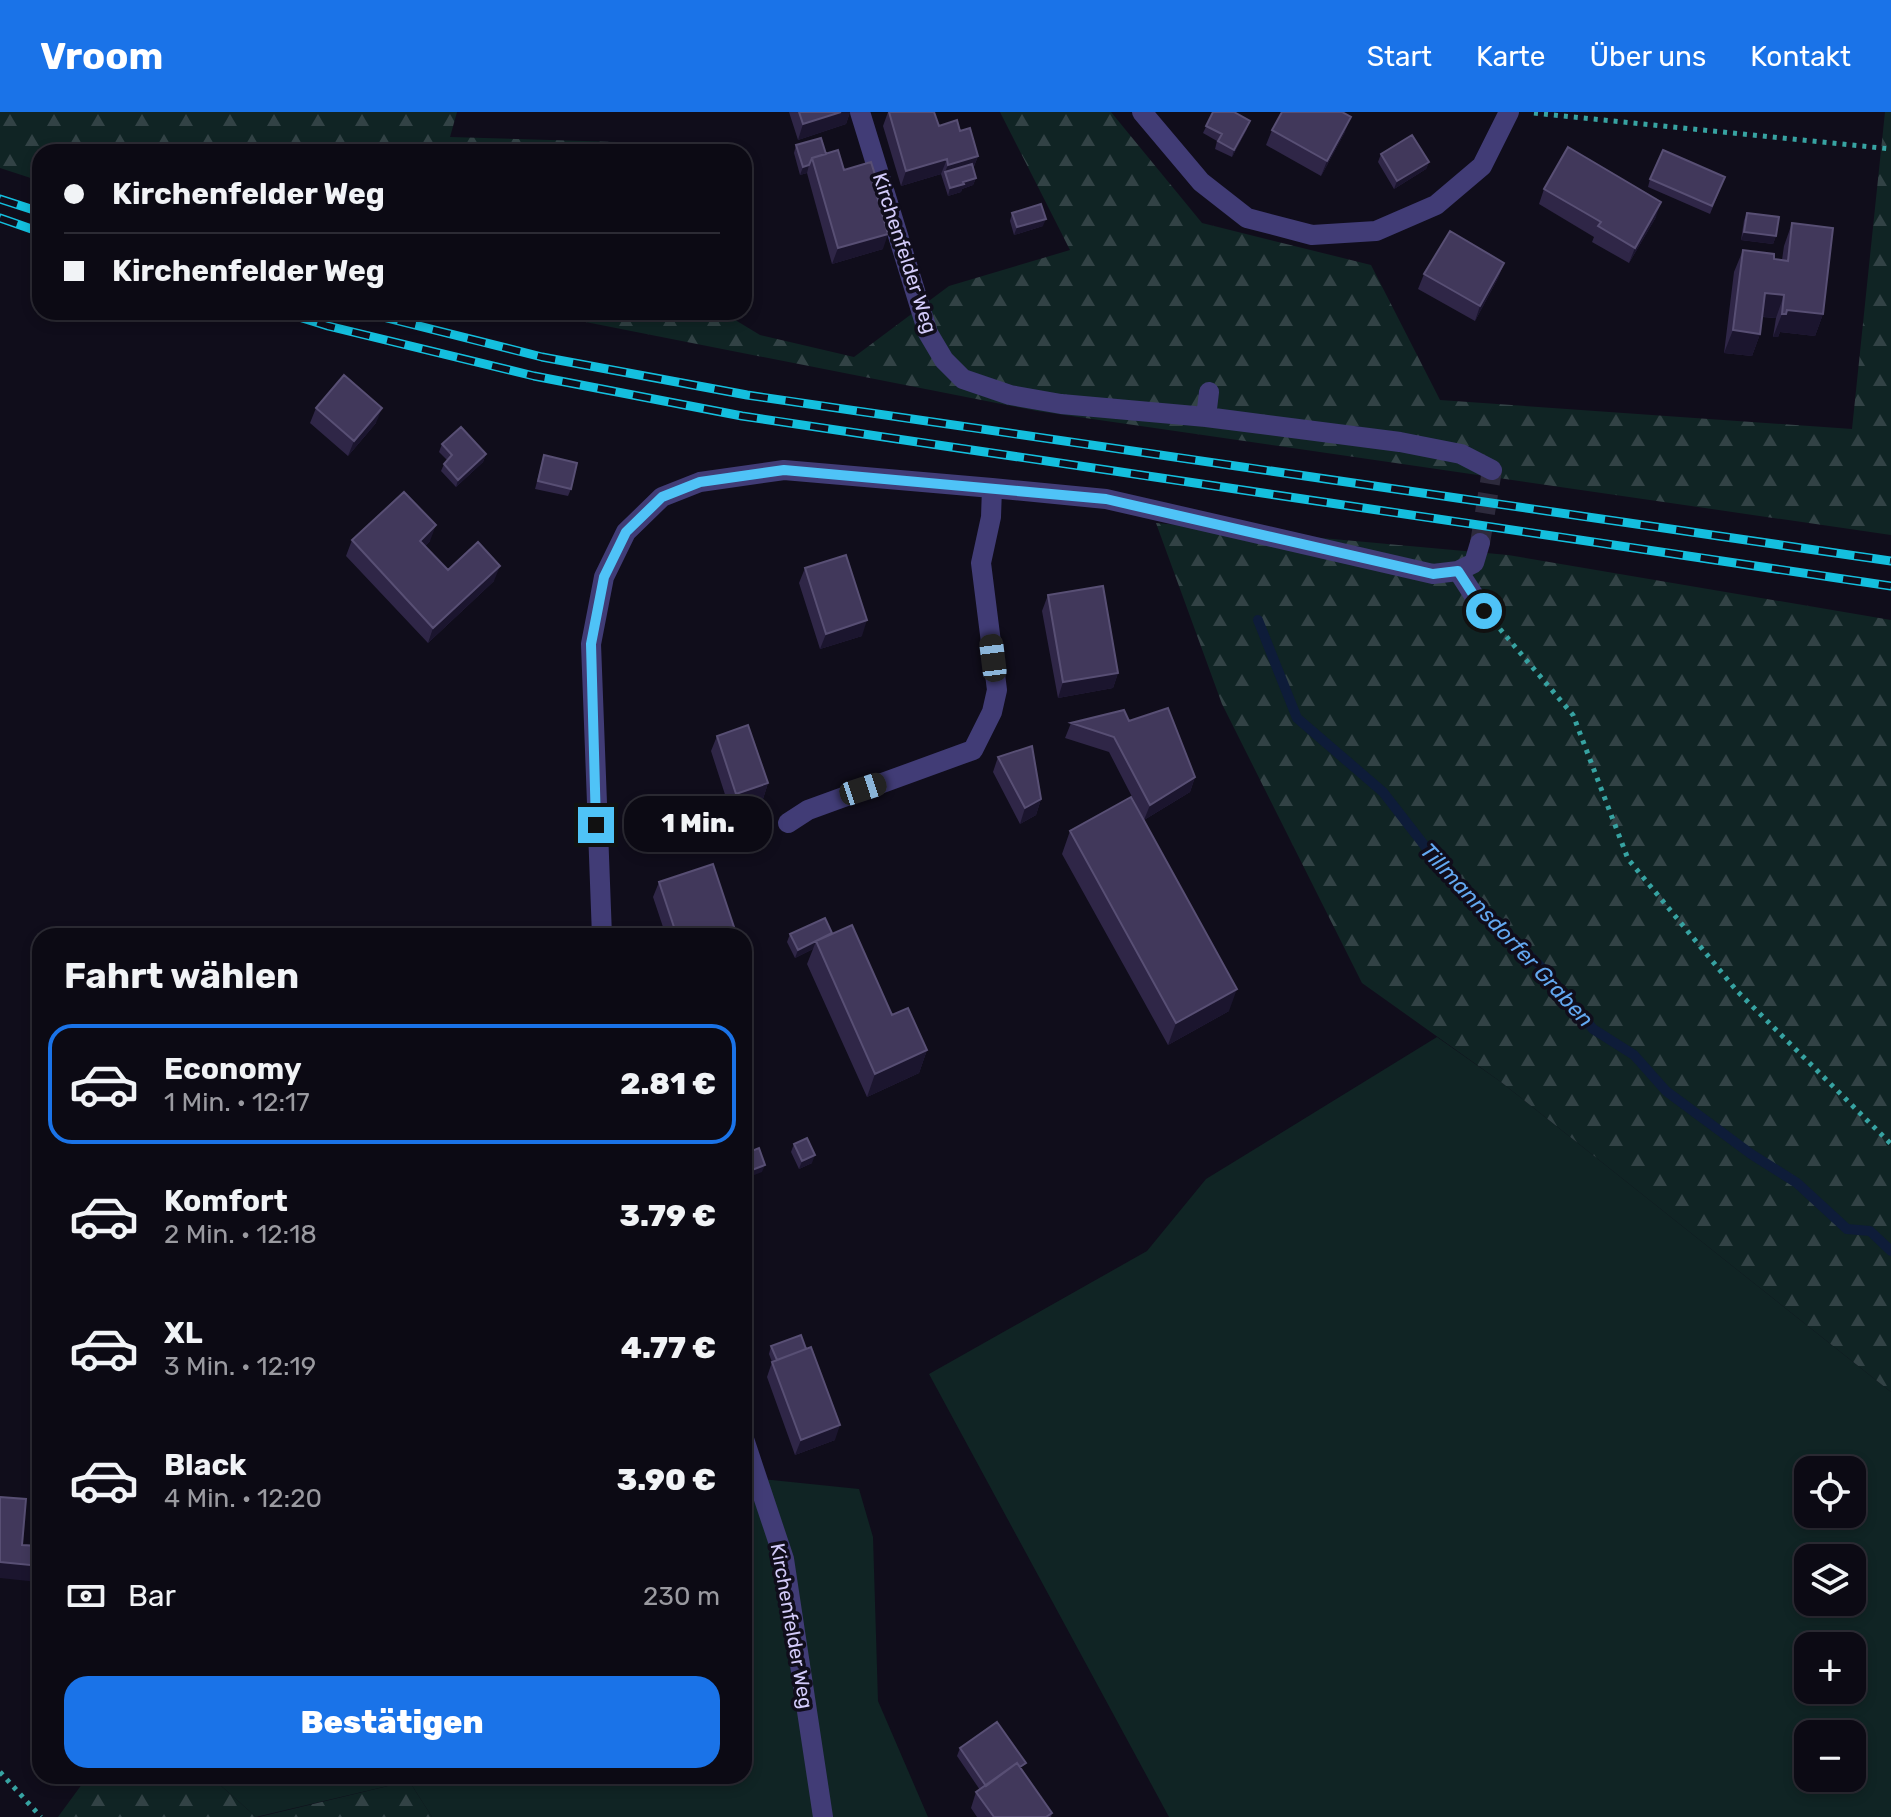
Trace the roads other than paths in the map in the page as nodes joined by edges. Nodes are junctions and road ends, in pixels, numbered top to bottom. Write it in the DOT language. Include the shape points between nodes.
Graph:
graph roads {
  1 [pos="860,112"];
  2 [pos="1142,112"];
  3 [pos="1509,112"];
  4 [pos="1209,392"];
  5 [pos="1206,417"];
  6 [pos="1492,470"];
  7 [pos="992,488"];
  8 [pos="1480,543"];
  9 [pos="1458,571"];
  10 [pos="1484,611"];
  11 [pos="788,823"];
  12 [pos="602,928"];
  13 [pos="752,1463"];
  14 [pos="823,1817"];
  1 -- 5 [label="street, Kirchenfelder Weg" via="928,333 963,379 1061,404"];
  2 -- 3 [label="street" via="1201,182 1247,218 1312,235 1376,231 1436,205 1482,166"];
  4 -- 5 [label="street"];
  5 -- 6 [label="street, Kirchenfelder Weg" via="1461,454"];
  7 -- 9 [label="street" via="1106,499 1433,574"];
  7 -- 11 [label="street" via="981,563 997,690 973,750 808,810"];
  7 -- 12 [label="street" via="784,470 700,482 662,497 626,532 604,577 591,644"];
  8 -- 9 [label="street" via="1474,563"];
  9 -- 10 [label="street"];
  13 -- 14 [label="street, Kirchenfelder Weg" via="784,1559"];
}
